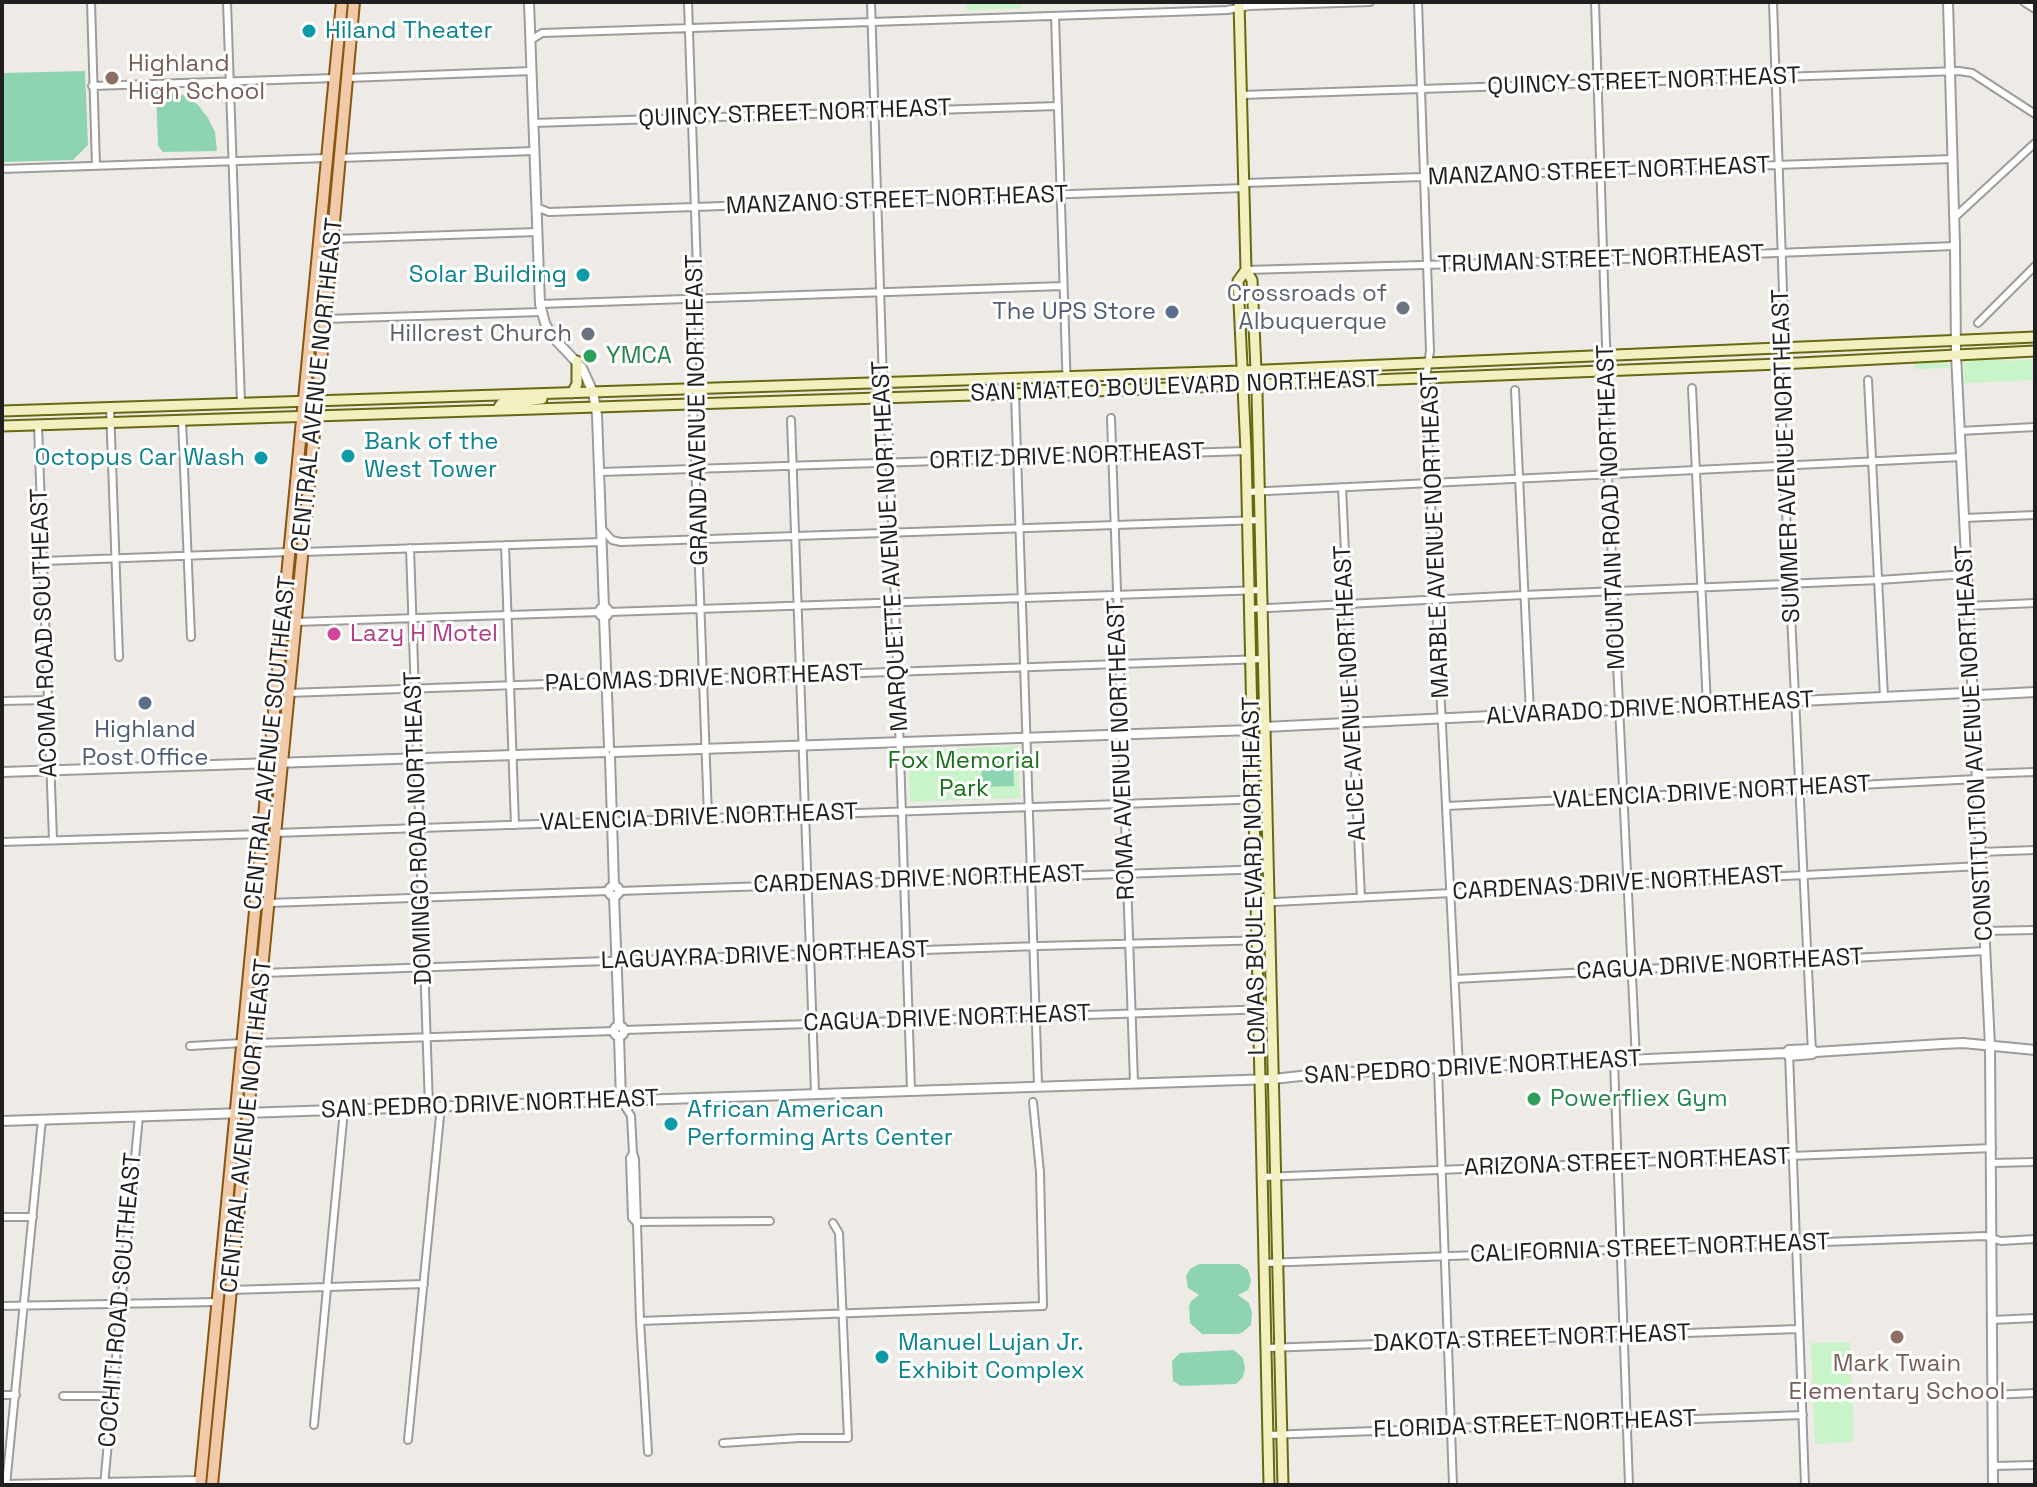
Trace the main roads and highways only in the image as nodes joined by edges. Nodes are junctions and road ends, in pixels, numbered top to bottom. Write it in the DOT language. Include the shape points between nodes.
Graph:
graph roads {
  1 [pos="342,2"];
  2 [pos="354,2"];
  3 [pos="1239,5"];
  4 [pos="341,78"];
  5 [pos="1246,270"];
  6 [pos="2035,337"];
  7 [pos="2035,351"];
  8 [pos="577,361"];
  9 [pos="1255,370"];
  10 [pos="1242,371"];
  11 [pos="1257,384"];
  12 [pos="1243,385"];
  13 [pos="552,393"];
  14 [pos="572,393"];
  15 [pos="317,400"];
  16 [pos="303,401"];
  17 [pos="497,410"];
  18 [pos="2,411"];
  19 [pos="302,416"];
  20 [pos="315,416"];
  21 [pos="2,426"];
  22 [pos="200,1482"];
  23 [pos="212,1485"];
  24 [pos="1269,1485"];
  25 [pos="1283,1485"];
  1 -- 4 [label="main road, CENTRAL AVENUE SOUTHEAST"];
  2 -- 4 [label="main road, CENTRAL AVENUE NORTHEAST"];
  3 -- 5 [label="main road, LOMAS BOULEVARD NORTHEAST"];
  4 -- 15 [label="main road, CENTRAL AVENUE NORTHEAST" via="340,158"];
  4 -- 16 [label="main road, CENTRAL AVENUE SOUTHEAST" via="327,158"];
  5 -- 9 [label="main road, LOMAS BOULEVARD NORTHEAST" via="1252,280"];
  5 -- 10 [label="main road, LOMAS BOULEVARD NORTHEAST" via="1238,281"];
  6 -- 9 [label="main road, SAN MATEO BOULEVARD NORTHEAST"];
  7 -- 11 [label="main road, SAN MATEO BOULEVARD NORTHEAST"];
  8 -- 14 [label="main road"];
  9 -- 10 [label="main road, SAN MATEO BOULEVARD NORTHEAST"];
  9 -- 11 [label="main road, LOMAS BOULEVARD NORTHEAST"];
  10 -- 12 [label="main road, LOMAS BOULEVARD NORTHEAST"];
  10 -- 14 [label="main road, SAN MATEO BOULEVARD NORTHEAST"];
  11 -- 12 [label="main road, SAN MATEO BOULEVARD NORTHEAST"];
  11 -- 25 [label="main road, LOMAS BOULEVARD NORTHEAST"];
  12 -- 17 [label="main road, SAN MATEO BOULEVARD NORTHEAST"];
  12 -- 24 [label="main road, LOMAS BOULEVARD NORTHEAST"];
  13 -- 14 [label="main road, SAN MATEO BOULEVARD NORTHEAST"];
  13 -- 15 [label="main road, SAN MATEO BOULEVARD NORTHEAST"];
  13 -- 17 [label="main road" via="501,404"];
  15 -- 16 [label="main road, SAN MATEO BOULEVARD NORTHEAST"];
  15 -- 20 [label="main road, CENTRAL AVENUE NORTHEAST"];
  16 -- 18 [label="main road, SAN MATEO BOULEVARD NORTHEAST"];
  16 -- 19 [label="main road, CENTRAL AVENUE SOUTHEAST"];
  17 -- 20 [label="main road, SAN MATEO BOULEVARD NORTHEAST"];
  19 -- 20 [label="main road, SAN MATEO BOULEVARD NORTHEAST"];
  19 -- 21 [label="main road, SAN MATEO BOULEVARD NORTHEAST"];
  19 -- 22 [label="main road, CENTRAL AVENUE SOUTHEAST"];
  20 -- 23 [label="main road, CENTRAL AVENUE NORTHEAST"];
}
